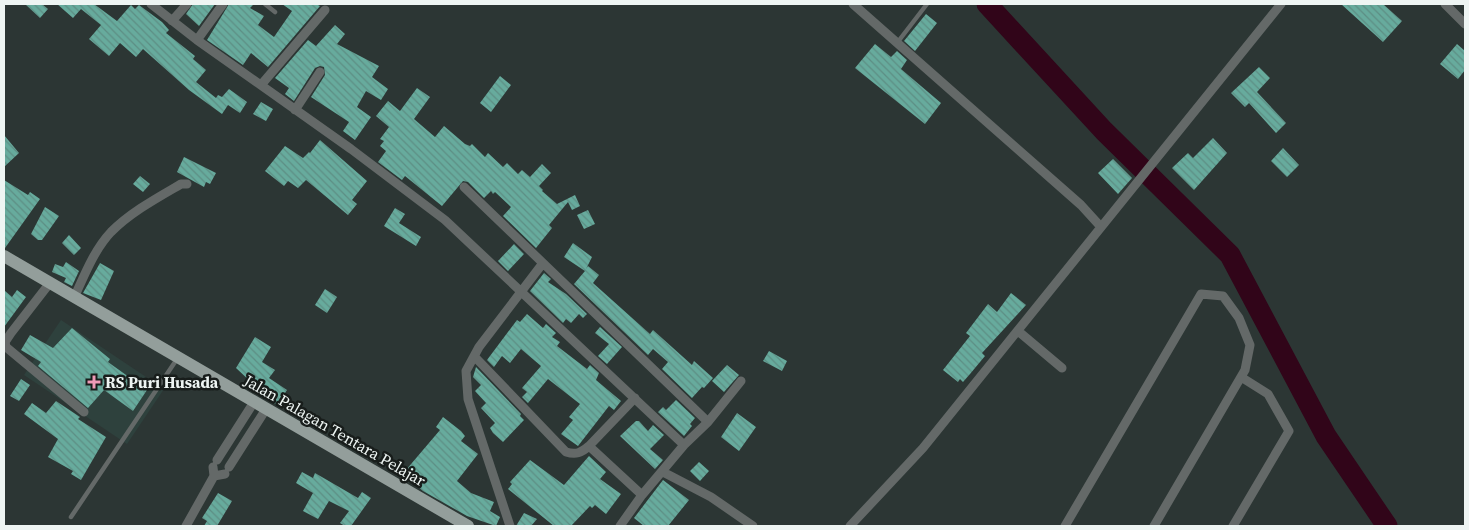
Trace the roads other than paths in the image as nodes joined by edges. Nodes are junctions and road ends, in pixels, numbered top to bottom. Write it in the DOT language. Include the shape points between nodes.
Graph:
graph roads {
  1 [pos="151,4"];
  2 [pos="187,4"];
  3 [pos="223,4"];
  4 [pos="265,4"];
  5 [pos="853,4"];
  6 [pos="927,4"];
  7 [pos="1281,4"];
  8 [pos="1445,4"];
  9 [pos="325,10"];
  10 [pos="275,12"];
  11 [pos="172,21"];
  12 [pos="1465,24"];
  13 [pos="197,40"];
  14 [pos="897,42"];
  15 [pos="320,72"];
  16 [pos="261,85"];
  17 [pos="295,110"];
  18 [pos="187,184"];
  19 [pos="464,187"];
  20 [pos="1101,227"];
  21 [pos="4,256"];
  22 [pos="543,263"];
  23 [pos="49,284"];
  24 [pos="520,290"];
  25 [pos="74,298"];
  26 [pos="1018,331"];
  27 [pos="474,356"];
  28 [pos="178,358"];
  29 [pos="1062,368"];
  30 [pos="1241,377"];
  31 [pos="741,381"];
  32 [pos="635,398"];
  33 [pos="254,402"];
  34 [pos="266,409"];
  35 [pos="84,412"];
  36 [pos="708,422"];
  37 [pos="684,445"];
  38 [pos="589,446"];
  39 [pos="215,468"];
  40 [pos="663,472"];
  41 [pos="642,495"];
  42 [pos="70,517"];
  43 [pos="186,526"];
  44 [pos="468,526"];
  45 [pos="510,526"];
  46 [pos="620,526"];
  47 [pos="753,526"];
  48 [pos="850,526"];
  49 [pos="1065,526"];
  50 [pos="1154,526"];
  51 [pos="1234,526"];
  1 -- 11 [label="street"];
  2 -- 11 [label="street"];
  3 -- 13 [label="street"];
  4 -- 10 [label="lane"];
  5 -- 14 [label="street"];
  6 -- 14 [label="lane"];
  7 -- 20 [label="street"];
  8 -- 12 [label="street"];
  9 -- 16 [label="street"];
  11 -- 13 [label="street"];
  13 -- 16 [label="street"];
  14 -- 20 [label="street" via="1081,205"];
  15 -- 17 [label="street"];
  16 -- 17 [label="street"];
  17 -- 24 [label="street" via="445,220"];
  18 -- 25 [label="street" via="181,184 143,206 111,232 89,264"];
  19 -- 22 [label="street"];
  20 -- 26 [label="street"];
  21 -- 23 [label="main road, Jalan Palagan Tentara Pelajar"];
  22 -- 24 [label="street"];
  22 -- 36 [label="street"];
  23 -- 25 [label="main road, Jalan Palagan Tentara Pelajar"];
  23 -- 35 [label="street" via="11,333 6,347"];
  24 -- 27 [label="street"];
  24 -- 32 [label="street"];
  25 -- 28 [label="main road, Jalan Palagan Tentara Pelajar"];
  26 -- 29 [label="street"];
  26 -- 48 [label="street" via="923,448"];
  27 -- 38 [label="street" via="566,452 581,453"];
  27 -- 45 [label="street" via="466,371 468,399"];
  28 -- 33 [label="main road, Jalan Palagan Tentara Pelajar"];
  28 -- 42 [label="lane"];
  30 -- 49 [label="street" via="1250,345 1239,318 1223,296 1201,294"];
  30 -- 50 [label="street"];
  30 -- 51 [label="street" via="1268,394 1289,431"];
  31 -- 36 [label="street"];
  32 -- 37 [label="street"];
  32 -- 38 [label="street"];
  33 -- 34 [label="main road, Jalan Palagan Tentara Pelajar"];
  33 -- 39 [label="street"];
  34 -- 39 [label="street" via="227,470"];
  34 -- 44 [label="main road, Jalan Palagan Tentara Pelajar"];
  36 -- 37 [label="street"];
  37 -- 40 [label="street"];
  38 -- 41 [label="street"];
  39 -- 43 [label="street"];
  40 -- 41 [label="street"];
  40 -- 47 [label="street" via="710,497"];
  41 -- 46 [label="street"];
}
